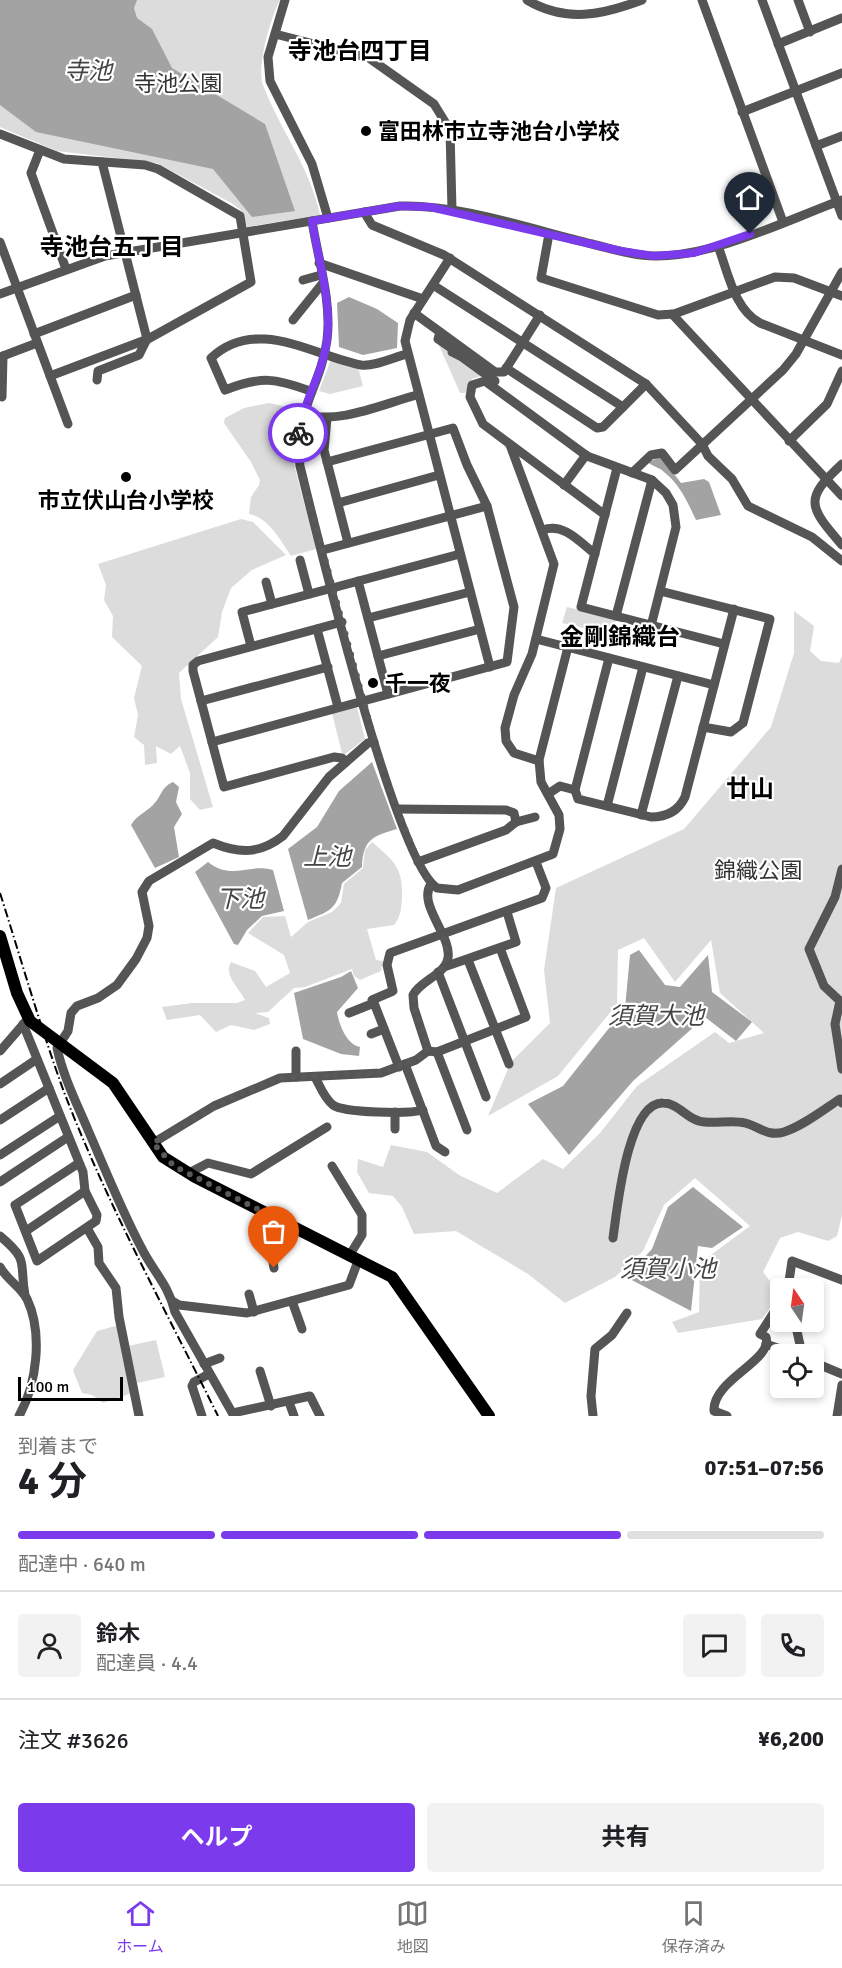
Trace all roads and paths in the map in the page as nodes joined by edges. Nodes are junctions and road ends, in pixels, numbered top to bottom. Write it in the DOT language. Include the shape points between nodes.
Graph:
graph roads {
  1 [pos="285,0"];
  2 [pos="527,0"];
  3 [pos="642,0"];
  4 [pos="702,0"];
  5 [pos="762,0"];
  6 [pos="798,0"];
  7 [pos="842,18"];
  8 [pos="810,32"];
  9 [pos="275,34"];
  10 [pos="778,44"];
  11 [pos="842,74"];
  12 [pos="796,92"];
  13 [pos="742,112"];
  14 [pos="0,134"];
  15 [pos="842,136"];
  16 [pos="816,146"];
  17 [pos="40,150"];
  18 [pos="102,162"];
  19 [pos="839,201"];
  20 [pos="452,210"];
  21 [pos="364,212"];
  22 [pos="842,216"];
  23 [pos="328,218"];
  24 [pos="312,221"];
  25 [pos="783,222"];
  26 [pos="243,232"];
  27 [pos="549,234"];
  28 [pos="0,242"];
  29 [pos="718,246"];
  30 [pos="125,252"];
  31 [pos="450,258"];
  32 [pos="319,263"];
  33 [pos="66,269"];
  34 [pos="842,272"];
  35 [pos="303,280"];
  36 [pos="321,280"];
  37 [pos="433,285"];
  38 [pos="17,287"];
  39 [pos="735,291"];
  40 [pos="831,292"];
  41 [pos="0,294"];
  42 [pos="136,295"];
  43 [pos="842,296"];
  44 [pos="423,299"];
  45 [pos="414,313"];
  46 [pos="672,314"];
  47 [pos="540,315"];
  48 [pos="293,320"];
  49 [pos="440,332"];
  50 [pos="35,339"];
  51 [pos="147,339"];
  52 [pos="804,340"];
  53 [pos="522,342"];
  54 [pos="324,352"];
  55 [pos="407,354"];
  56 [pos="842,355"];
  57 [pos="2,356"];
  58 [pos="506,368"];
  59 [pos="842,372"];
  60 [pos="50,376"];
  61 [pos="97,380"];
  62 [pos="646,384"];
  63 [pos="310,391"];
  64 [pos="417,395"];
  65 [pos="3,397"];
  66 [pos="509,398"];
  67 [pos="751,400"];
  68 [pos="623,407"];
  69 [pos="302,414"];
  70 [pos="327,418"];
  71 [pos="68,424"];
  72 [pos="428,435"];
  73 [pos="789,441"];
  74 [pos="510,444"];
  75 [pos="702,444"];
  76 [pos="586,455"];
  77 [pos="526,456"];
  78 [pos="327,462"];
  79 [pos="518,464"];
  80 [pos="842,464"];
  81 [pos="617,468"];
  82 [pos="632,473"];
  83 [pos="439,475"];
  84 [pos="652,480"];
  85 [pos="825,480"];
  86 [pos="564,485"];
  87 [pos="842,496"];
  88 [pos="338,503"];
  89 [pos="487,506"];
  90 [pos="605,515"];
  91 [pos="450,516"];
  92 [pos="543,530"];
  93 [pos="348,543"];
  94 [pos="842,545"];
  95 [pos="322,550"];
  96 [pos="460,554"];
  97 [pos="595,554"];
  98 [pos="300,560"];
  99 [pos="842,561"];
  100 [pos="358,581"];
  101 [pos="266,582"];
  102 [pos="333,588"];
  103 [pos="660,591"];
  104 [pos="470,592"];
  105 [pos="309,594"];
  106 [pos="272,604"];
  107 [pos="734,609"];
  108 [pos="616,616"];
  109 [pos="368,618"];
  110 [pos="342,622"];
  111 [pos="651,626"];
  112 [pos="317,629"];
  113 [pos="480,629"];
  114 [pos="536,639"];
  115 [pos="724,644"];
  116 [pos="251,646"];
  117 [pos="568,648"];
  118 [pos="378,656"];
  119 [pos="609,658"];
  120 [pos="328,667"];
  121 [pos="490,667"];
  122 [pos="643,667"];
  123 [pos="678,676"];
  124 [pos="714,685"];
  125 [pos="388,694"];
  126 [pos="363,700"];
  127 [pos="201,701"];
  128 [pos="338,707"];
  129 [pos="703,727"];
  130 [pos="212,742"];
  131 [pos="374,742"];
  132 [pos="539,760"];
  133 [pos="346,762"];
  134 [pos="575,790"];
  135 [pos="548,794"];
  136 [pos="607,806"];
  137 [pos="397,809"];
  138 [pos="641,815"];
  139 [pos="535,817"];
  140 [pos="516,822"];
  141 [pos="418,862"];
  142 [pos="536,862"];
  143 [pos="842,869"];
  144 [pos="431,884"];
  145 [pos="507,912"];
  146 [pos="441,935"];
  147 [pos="0,936"];
  148 [pos="500,948"];
  149 [pos="468,960"];
  150 [pos="441,970"];
  151 [pos="374,1003"];
  152 [pos="349,1012"];
  153 [pos="26,1021"];
  154 [pos="384,1029"];
  155 [pos="496,1029"];
  156 [pos="371,1034"];
  157 [pos="464,1041"];
  158 [pos="61,1042"];
  159 [pos="0,1051"];
  160 [pos="296,1051"];
  161 [pos="433,1052"];
  162 [pos="37,1059"];
  163 [pos="509,1064"];
  164 [pos="402,1066"];
  165 [pos="842,1069"];
  166 [pos="296,1077"];
  167 [pos="315,1077"];
  168 [pos="0,1084"];
  169 [pos="49,1088"];
  170 [pos="486,1097"];
  171 [pos="842,1103"];
  172 [pos="423,1110"];
  173 [pos="395,1112"];
  174 [pos="60,1116"];
  175 [pos="0,1120"];
  176 [pos="327,1127"];
  177 [pos="395,1129"];
  178 [pos="467,1130"];
  179 [pos="68,1137"];
  180 [pos="153,1143"];
  181 [pos="445,1152"];
  182 [pos="0,1155"];
  183 [pos="79,1163"];
  184 [pos="332,1166"];
  185 [pos="189,1173"];
  186 [pos="0,1182"];
  187 [pos="86,1191"];
  188 [pos="265,1213"];
  189 [pos="87,1228"];
  190 [pos="26,1231"];
  191 [pos="0,1236"];
  192 [pos="613,1238"];
  193 [pos="354,1258"];
  194 [pos="0,1267"];
  195 [pos="274,1268"];
  196 [pos="789,1278"];
  197 [pos="842,1280"];
  198 [pos="249,1294"];
  199 [pos="26,1298"];
  200 [pos="172,1301"];
  201 [pos="292,1301"];
  202 [pos="254,1312"];
  203 [pos="627,1313"];
  204 [pos="770,1317"];
  205 [pos="302,1329"];
  206 [pos="766,1344"];
  207 [pos="770,1345"];
  208 [pos="220,1358"];
  209 [pos="204,1365"];
  210 [pos="824,1367"];
  211 [pos="260,1371"];
  212 [pos="209,1374"];
  213 [pos="842,1374"];
  214 [pos="842,1385"];
  215 [pos="289,1402"];
  216 [pos="841,1403"];
  217 [pos="271,1406"];
  218 [pos="234,1415"];
  219 [pos="19,1416"];
  220 [pos="139,1416"];
  221 [pos="202,1416"];
  222 [pos="294,1416"];
  223 [pos="320,1416"];
  224 [pos="489,1416"];
  225 [pos="593,1416"];
  226 [pos="727,1416"];
  227 [pos="837,1416"];
  1 -- 9 [label="street"];
  2 -- 3 [label="street" via="554,12 580,16 608,12"];
  4 -- 13 [label="street"];
  5 -- 10 [label="street"];
  6 -- 8 [label="street"];
  7 -- 8 [label="street"];
  8 -- 10 [label="street"];
  9 -- 20 [label="street" via="369,58 435,104 450,130"];
  9 -- 23 [label="street" via="268,57 270,81 312,164"];
  10 -- 12 [label="street"];
  11 -- 12 [label="street"];
  12 -- 13 [label="street"];
  12 -- 16 [label="street"];
  13 -- 25 [label="street"];
  14 -- 17 [label="street"];
  15 -- 16 [label="street"];
  16 -- 19 [label="street"];
  17 -- 18 [label="street" via="64,159"];
  17 -- 33 [label="street" via="31,173"];
  18 -- 26 [label="street" via="158,169 235,211"];
  18 -- 30 [label="street"];
  19 -- 22 [label="street"];
  19 -- 25 [label="street"];
  20 -- 21 [label="street" via="417,206"];
  20 -- 27 [label="street"];
  21 -- 23 [label="street"];
  21 -- 31 [label="street" via="372,225"];
  23 -- 24 [label="street"];
  24 -- 26 [label="street"];
  24 -- 32 [label="street"];
  25 -- 29 [label="street"];
  26 -- 30 [label="street"];
  26 -- 51 [label="street" via="251,282"];
  27 -- 29 [label="street" via="654,256 680,255"];
  27 -- 46 [label="street" via="540,273 543,279 642,312"];
  28 -- 38 [label="street"];
  29 -- 39 [label="street"];
  30 -- 33 [label="street"];
  30 -- 42 [label="street"];
  31 -- 37 [label="street"];
  31 -- 47 [label="street"];
  32 -- 36 [label="street"];
  32 -- 44 [label="street"];
  33 -- 38 [label="street"];
  34 -- 40 [label="street"];
  35 -- 36 [label="street"];
  36 -- 48 [label="street"];
  36 -- 54 [label="street" via="327,315"];
  37 -- 44 [label="street"];
  37 -- 53 [label="street"];
  38 -- 41 [label="street"];
  38 -- 50 [label="street"];
  39 -- 40 [label="street" via="786,277"];
  39 -- 46 [label="street"];
  39 -- 52 [label="street" via="743,309 754,320"];
  40 -- 43 [label="street"];
  40 -- 52 [label="street"];
  42 -- 50 [label="street"];
  42 -- 51 [label="street"];
  44 -- 45 [label="street"];
  45 -- 49 [label="street"];
  45 -- 55 [label="street" via="405,334"];
  46 -- 67 [label="street"];
  47 -- 53 [label="street"];
  47 -- 62 [label="street"];
  49 -- 58 [label="street" via="495,372 504,372"];
  49 -- 66 [label="street" via="438,339 512,394"];
  50 -- 57 [label="street"];
  50 -- 60 [label="street"];
  51 -- 60 [label="street"];
  51 -- 61 [label="street" via="139,355 98,371"];
  52 -- 56 [label="street"];
  52 -- 67 [label="street" via="783,370"];
  53 -- 58 [label="street"];
  53 -- 68 [label="street"];
  54 -- 55 [label="street" via="363,365"];
  54 -- 63 [label="street"];
  54 -- 63 [label="street" via="291,342 259,339 228,345 211,358 225,390 251,380 268,379"];
  55 -- 64 [label="street"];
  57 -- 65 [label="street"];
  58 -- 68 [label="street" via="597,428 603,428"];
  59 -- 73 [label="street" via="827,404"];
  60 -- 71 [label="street"];
  62 -- 68 [label="street"];
  62 -- 75 [label="street"];
  63 -- 69 [label="street"];
  64 -- 70 [label="street"];
  64 -- 72 [label="street"];
  66 -- 74 [label="street" via="482,380 472,385 469,394 483,424"];
  66 -- 76 [label="street"];
  67 -- 73 [label="street"];
  67 -- 75 [label="street"];
  69 -- 70 [label="street"];
  69 -- 95 [label="street" via="298,454"];
  70 -- 78 [label="street"];
  72 -- 78 [label="street"];
  72 -- 83 [label="street"];
  72 -- 89 [label="street" via="453,428"];
  73 -- 85 [label="street"];
  74 -- 77 [label="street"];
  74 -- 79 [label="street"];
  75 -- 82 [label="street" via="675,470 662,453 651,455"];
  75 -- 99 [label="street" via="708,456 732,479 748,506 812,537"];
  76 -- 81 [label="street"];
  76 -- 86 [label="street"];
  77 -- 79 [label="street"];
  77 -- 86 [label="street"];
  78 -- 88 [label="street"];
  79 -- 92 [label="street"];
  80 -- 85 [label="street"];
  81 -- 82 [label="street"];
  81 -- 90 [label="street"];
  82 -- 84 [label="street"];
  83 -- 88 [label="street"];
  83 -- 91 [label="street"];
  84 -- 103 [label="street" via="670,499 676,520"];
  84 -- 108 [label="street"];
  85 -- 87 [label="street"];
  85 -- 94 [label="street" via="815,493 814,504"];
  86 -- 90 [label="street"];
  88 -- 93 [label="street"];
  89 -- 91 [label="street"];
  89 -- 121 [label="street" via="514,607 507,662"];
  90 -- 97 [label="street"];
  91 -- 93 [label="street"];
  91 -- 96 [label="street"];
  92 -- 97 [label="street" via="560,528"];
  92 -- 114 [label="street" via="554,564"];
  93 -- 95 [label="street"];
  95 -- 102 [label="street"];
  96 -- 100 [label="street"];
  96 -- 104 [label="street"];
  97 -- 108 [label="street" via="581,607"];
  98 -- 105 [label="street"];
  100 -- 102 [label="street"];
  100 -- 109 [label="street"];
  101 -- 106 [label="street"];
  102 -- 105 [label="street"];
  102 -- 110 [label="street"];
  103 -- 107 [label="street"];
  103 -- 111 [label="street"];
  104 -- 109 [label="street"];
  104 -- 113 [label="street"];
  105 -- 106 [label="street"];
  106 -- 116 [label="street" via="242,612"];
  107 -- 115 [label="street"];
  107 -- 129 [label="street" via="770,619 750,697 743,723 736,730 724,733"];
  108 -- 111 [label="street"];
  109 -- 118 [label="street"];
  110 -- 112 [label="street"];
  110 -- 126 [label="street"];
  111 -- 115 [label="street"];
  112 -- 116 [label="street"];
  112 -- 120 [label="street"];
  113 -- 118 [label="street"];
  113 -- 121 [label="street"];
  114 -- 117 [label="street"];
  114 -- 132 [label="street" via="514,695 505,735 514,753"];
  115 -- 124 [label="street"];
  116 -- 127 [label="street" via="193,665"];
  117 -- 119 [label="street"];
  117 -- 132 [label="street"];
  118 -- 125 [label="street"];
  119 -- 122 [label="street"];
  119 -- 134 [label="street"];
  120 -- 127 [label="street"];
  120 -- 128 [label="street"];
  121 -- 125 [label="street"];
  122 -- 123 [label="street"];
  122 -- 136 [label="street"];
  123 -- 124 [label="street"];
  123 -- 138 [label="street"];
  124 -- 129 [label="street"];
  125 -- 126 [label="street"];
  126 -- 128 [label="street"];
  126 -- 131 [label="street"];
  127 -- 130 [label="street"];
  128 -- 130 [label="street"];
  129 -- 138 [label="street" via="682,804 663,816"];
  130 -- 133 [label="street" via="224,787 334,758"];
  131 -- 133 [label="street"];
  131 -- 137 [label="street"];
  132 -- 135 [label="street" via="541,782"];
  133 -- 158 [label="street" via="274,843 250,852 213,843 149,881 142,892 149,926 147,938 136,959 112,989 71,1012 68,1031"];
  134 -- 135 [label="street" via="560,786"];
  134 -- 136 [label="street" via="579,799"];
  135 -- 142 [label="street" via="559,815 560,829 553,854"];
  136 -- 138 [label="street"];
  137 -- 140 [label="street" via="506,810 514,813"];
  137 -- 141 [label="street"];
  139 -- 140 [label="street"];
  140 -- 141 [label="street" via="506,830"];
  141 -- 144 [label="street"];
  142 -- 144 [label="street" via="458,890 443,890"];
  142 -- 145 [label="street" via="546,888 544,896"];
  143 -- 165 [label="street" via="835,897 809,949 824,986 840,1001 835,1024"];
  144 -- 146 [label="street" via="426,893"];
  145 -- 146 [label="street"];
  145 -- 148 [label="street" via="516,942"];
  146 -- 150 [label="street" via="448,955"];
  146 -- 151 [label="street" via="390,953 387,965 393,991 372,1000"];
  147 -- 153 [label="main road"];
  148 -- 149 [label="street"];
  148 -- 155 [label="street" via="526,1017"];
  149 -- 150 [label="street"];
  149 -- 155 [label="street"];
  150 -- 157 [label="street"];
  150 -- 161 [label="street" via="418,988 412,999"];
  151 -- 152 [label="street"];
  151 -- 154 [label="street"];
  153 -- 158 [label="main road"];
  153 -- 159 [label="street"];
  153 -- 162 [label="street"];
  154 -- 156 [label="street"];
  154 -- 164 [label="street"];
  155 -- 157 [label="street"];
  155 -- 163 [label="street"];
  157 -- 161 [label="street"];
  157 -- 170 [label="street"];
  158 -- 180 [label="main road" via="113,1083"];
  158 -- 200 [label="street" via="58,1053 108,1177"];
  160 -- 166 [label="street"];
  161 -- 164 [label="street"];
  161 -- 178 [label="street"];
  162 -- 168 [label="street"];
  162 -- 169 [label="street"];
  164 -- 167 [label="street" via="381,1073"];
  164 -- 172 [label="street"];
  166 -- 167 [label="street"];
  166 -- 180 [label="street" via="280,1078 226,1100"];
  167 -- 173 [label="street" via="336,1107"];
  169 -- 174 [label="street"];
  169 -- 175 [label="street"];
  171 -- 192 [label="street" via="840,1099 785,1132 769,1134 744,1123 699,1121 678,1107 652,1105 631,1141"];
  172 -- 173 [label="street"];
  172 -- 181 [label="street" via="436,1146"];
  173 -- 177 [label="street"];
  174 -- 179 [label="street"];
  174 -- 182 [label="street"];
  176 -- 185 [label="street" via="251,1174 208,1163"];
  179 -- 183 [label="street"];
  179 -- 186 [label="street"];
  180 -- 185 [label="main road" via="168,1161"];
  183 -- 187 [label="street"];
  183 -- 190 [label="street" via="15,1205"];
  184 -- 193 [label="street" via="362,1215 362,1235"];
  185 -- 188 [label="main road"];
  187 -- 189 [label="street" via="97,1215"];
  187 -- 190 [label="street"];
  188 -- 193 [label="main road"];
  188 -- 195 [label="street"];
  189 -- 190 [label="street" via="37,1261"];
  189 -- 220 [label="street" via="98,1246 99,1263 116,1288"];
  191 -- 199 [label="street" via="20,1255"];
  193 -- 201 [label="street" via="349,1285"];
  193 -- 224 [label="main road" via="392,1277"];
  194 -- 199 [label="street"];
  196 -- 197 [label="street" via="792,1261"];
  198 -- 202 [label="street"];
  199 -- 219 [label="street" via="37,1333 31,1386"];
  200 -- 202 [label="street"];
  200 -- 209 [label="street"];
  201 -- 202 [label="street"];
  201 -- 205 [label="street"];
  203 -- 225 [label="street" via="612,1335 595,1349"];
  204 -- 206 [label="street" via="760,1334 766,1337"];
  206 -- 207 [label="street"];
  206 -- 226 [label="street" via="718,1396 714,1411"];
  208 -- 209 [label="street"];
  209 -- 212 [label="street"];
  210 -- 213 [label="street"];
  211 -- 217 [label="street"];
  212 -- 218 [label="street"];
  212 -- 221 [label="street" via="192,1386"];
  214 -- 216 [label="street"];
  215 -- 217 [label="street"];
  215 -- 222 [label="street"];
  215 -- 223 [label="street" via="310,1396"];
  216 -- 227 [label="street"];
  217 -- 218 [label="street"];
}
